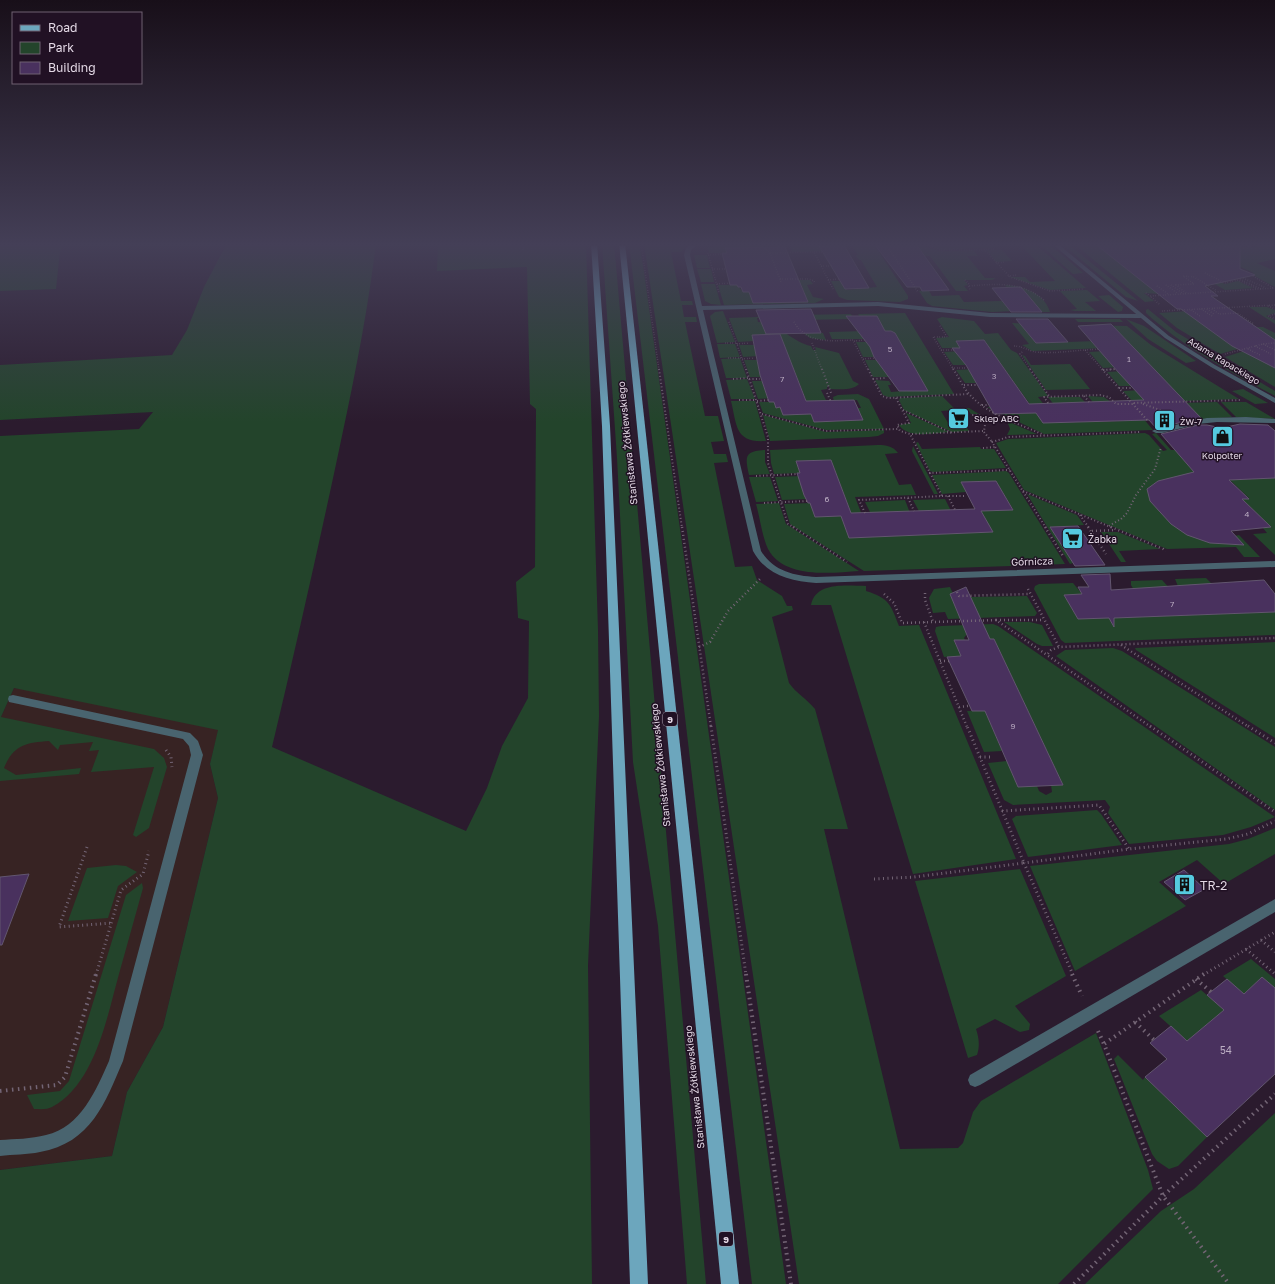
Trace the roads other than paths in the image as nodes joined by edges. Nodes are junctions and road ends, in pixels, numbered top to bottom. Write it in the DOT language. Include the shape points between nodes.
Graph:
graph roads {
  1 [pos="598,303"];
  2 [pos="628,303"];
  3 [pos="699,303"];
  4 [pos="1125,303"];
  5 [pos="700,308"];
  6 [pos="1140,316"];
  7 [pos="1275,401"];
  8 [pos="1275,421"];
  9 [pos="1156,431"];
  10 [pos="1275,564"];
  11 [pos="13,699"];
  12 [pos="1275,905"];
  13 [pos="975,1080"];
  14 [pos="0,1148"];
  15 [pos="640,1284"];
  16 [pos="730,1284"];
  1 -- 15 [label="main road, Stanisława Żółkiewskiego" via="606,426"];
  2 -- 16 [label="main road, Stanisława Żółkiewskiego / 9"];
  3 -- 5 [label="street"];
  4 -- 6 [label="street, Adama Rapackiego"];
  5 -- 6 [label="street" via="887,304 982,314"];
  5 -- 10 [label="street, Górnicza" via="757,551 771,567 790,576 816,580"];
  6 -- 7 [label="street, Adama Rapackiego" via="1190,352"];
  8 -- 9 [label="street" via="1207,421"];
  11 -- 14 [label="street" via="186,736 196,746 197,755 116,1061 95,1107 69,1134 52,1142"];
  12 -- 13 [label="street"];
}
